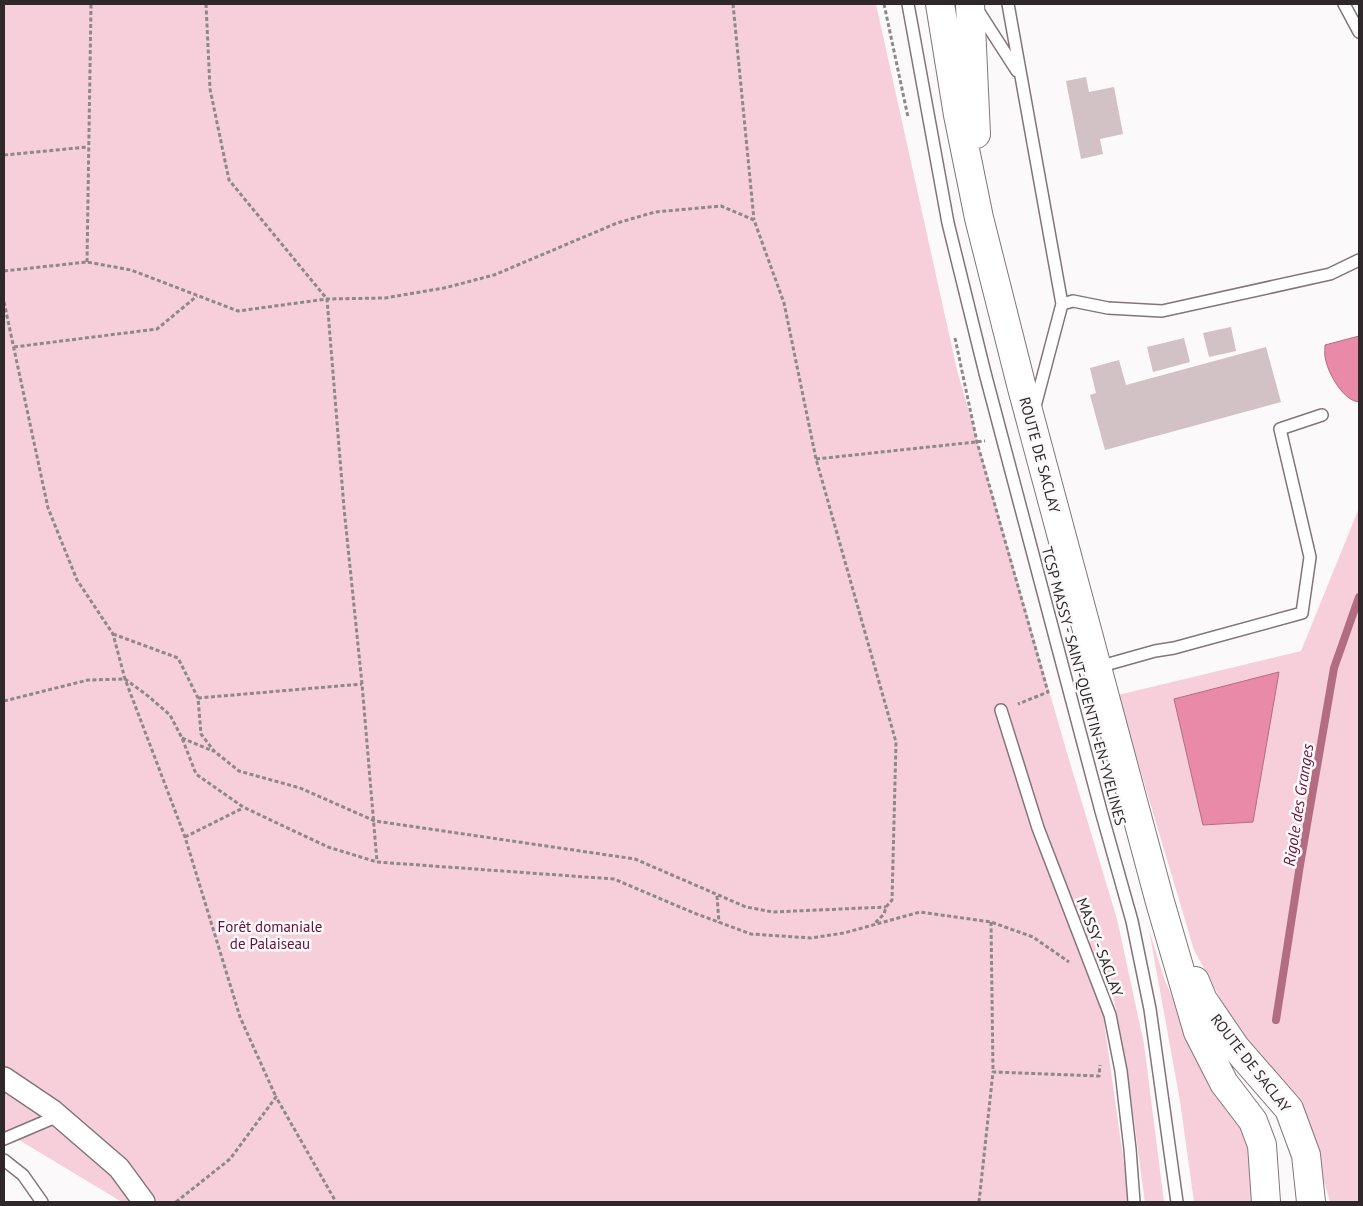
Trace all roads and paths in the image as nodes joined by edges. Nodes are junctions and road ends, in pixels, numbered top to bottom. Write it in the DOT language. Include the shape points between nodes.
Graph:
graph roads {
  1 [pos="91,4"];
  2 [pos="206,4"];
  3 [pos="733,4"];
  4 [pos="908,4"];
  5 [pos="940,4"];
  6 [pos="972,4"];
  7 [pos="1008,4"];
  8 [pos="1344,4"];
  9 [pos="1359,32"];
  10 [pos="1021,76"];
  11 [pos="88,147"];
  12 [pos="4,155"];
  13 [pos="979,218"];
  14 [pos="754,220"];
  15 [pos="1359,260"];
  16 [pos="86,262"];
  17 [pos="4,271"];
  18 [pos="197,296"];
  19 [pos="327,299"];
  20 [pos="4,302"];
  21 [pos="1062,304"];
  22 [pos="14,347"];
  23 [pos="1322,416"];
  24 [pos="1031,422"];
  25 [pos="1002,438"];
  26 [pos="816,459"];
  27 [pos="113,634"];
  28 [pos="1098,667"];
  29 [pos="125,679"];
  30 [pos="362,684"];
  31 [pos="198,698"];
  32 [pos="4,701"];
  33 [pos="1001,710"];
  34 [pos="182,738"];
  35 [pos="214,751"];
  36 [pos="243,808"];
  37 [pos="375,821"];
  38 [pos="185,837"];
  39 [pos="377,862"];
  40 [pos="717,895"];
  41 [pos="1160,902"];
  42 [pos="886,906"];
  43 [pos="718,922"];
  44 [pos="991,922"];
  45 [pos="874,924"];
  46 [pos="1071,963"];
  47 [pos="993,1072"];
  48 [pos="1099,1076"];
  49 [pos="4,1078"];
  50 [pos="276,1097"];
  51 [pos="58,1116"];
  52 [pos="4,1139"];
  53 [pos="5,1163"];
  54 [pos="42,1202"];
  55 [pos="144,1202"];
  56 [pos="176,1202"];
  57 [pos="336,1202"];
  58 [pos="979,1202"];
  59 [pos="1134,1202"];
  60 [pos="1177,1202"];
  61 [pos="1266,1202"];
  62 [pos="1311,1202"];
  1 -- 11 [label="path"];
  2 -- 19 [label="path" via="210,89 229,180"];
  3 -- 14 [label="path"];
  4 -- 25 [label="lane, TCSP MASSY - SAINT-QUENTIN-EN-YVELINES" via="948,223"];
  5 -- 13 [label="main road, ROUTE DE SACLAY"];
  6 -- 10 [label="lane"];
  6 -- 13 [label="main road"];
  7 -- 10 [label="lane"];
  8 -- 9 [label="lane"];
  10 -- 21 [label="lane"];
  11 -- 12 [label="path"];
  11 -- 16 [label="path"];
  13 -- 24 [label="main road, ROUTE DE SACLAY"];
  14 -- 19 [label="path" via="721,206 655,212 617,223 494,275 384,298"];
  14 -- 26 [label="path" via="784,303"];
  15 -- 21 [label="lane" via="1330,274 1162,311 1108,308 1073,301"];
  16 -- 17 [label="path"];
  16 -- 18 [label="path" via="131,270"];
  18 -- 19 [label="path" via="238,311"];
  18 -- 22 [label="path" via="157,329"];
  19 -- 30 [label="path"];
  20 -- 22 [label="path"];
  21 -- 24 [label="lane"];
  22 -- 27 [label="path" via="48,508 77,580"];
  23 -- 28 [label="lane" via="1280,429 1310,557 1302,613"];
  24 -- 28 [label="main road, ROUTE DE SACLAY"];
  25 -- 26 [label="path"];
  25 -- 60 [label="lane, TCSP MASSY - SAINT-QUENTIN-EN-YVELINES" via="1132,922 1150,1009"];
  26 -- 42 [label="path" via="896,742 892,900"];
  27 -- 29 [label="path"];
  27 -- 31 [label="path" via="178,658"];
  28 -- 41 [label="main road, ROUTE DE SACLAY"];
  29 -- 32 [label="path" via="88,680"];
  29 -- 34 [label="path" via="170,715"];
  29 -- 38 [label="path"];
  30 -- 31 [label="path"];
  30 -- 37 [label="path"];
  31 -- 35 [label="path" via="201,734"];
  33 -- 59 [label="lane, MASSY - SACLAY" via="1038,828 1110,1014 1122,1080"];
  34 -- 35 [label="path"];
  34 -- 36 [label="path" via="196,774"];
  35 -- 37 [label="path" via="239,771 300,788"];
  36 -- 38 [label="path"];
  36 -- 39 [label="path" via="328,847"];
  37 -- 39 [label="path"];
  37 -- 40 [label="path" via="635,859"];
  38 -- 50 [label="path" via="240,1017"];
  39 -- 43 [label="path" via="614,879"];
  40 -- 42 [label="path" via="746,907 773,912"];
  40 -- 43 [label="path"];
  41 -- 61 [label="main road, ROUTE DE SACLAY" via="1198,1032 1224,1083 1253,1121 1262,1145"];
  41 -- 62 [label="main road, ROUTE DE SACLAY" via="1203,1000 1235,1047 1289,1109 1306,1155"];
  42 -- 45 [label="path" via="884,914"];
  43 -- 45 [label="path" via="751,934 811,938"];
  44 -- 45 [label="path" via="920,912"];
  44 -- 46 [label="path" via="1033,937"];
  44 -- 47 [label="path"];
  47 -- 48 [label="path"];
  47 -- 58 [label="path"];
  49 -- 51 [label="street"];
  50 -- 56 [label="path" via="230,1159"];
  50 -- 57 [label="path"];
  51 -- 52 [label="lane"];
  51 -- 55 [label="street" via="119,1168"];
  53 -- 54 [label="lane" via="23,1175"];
}
